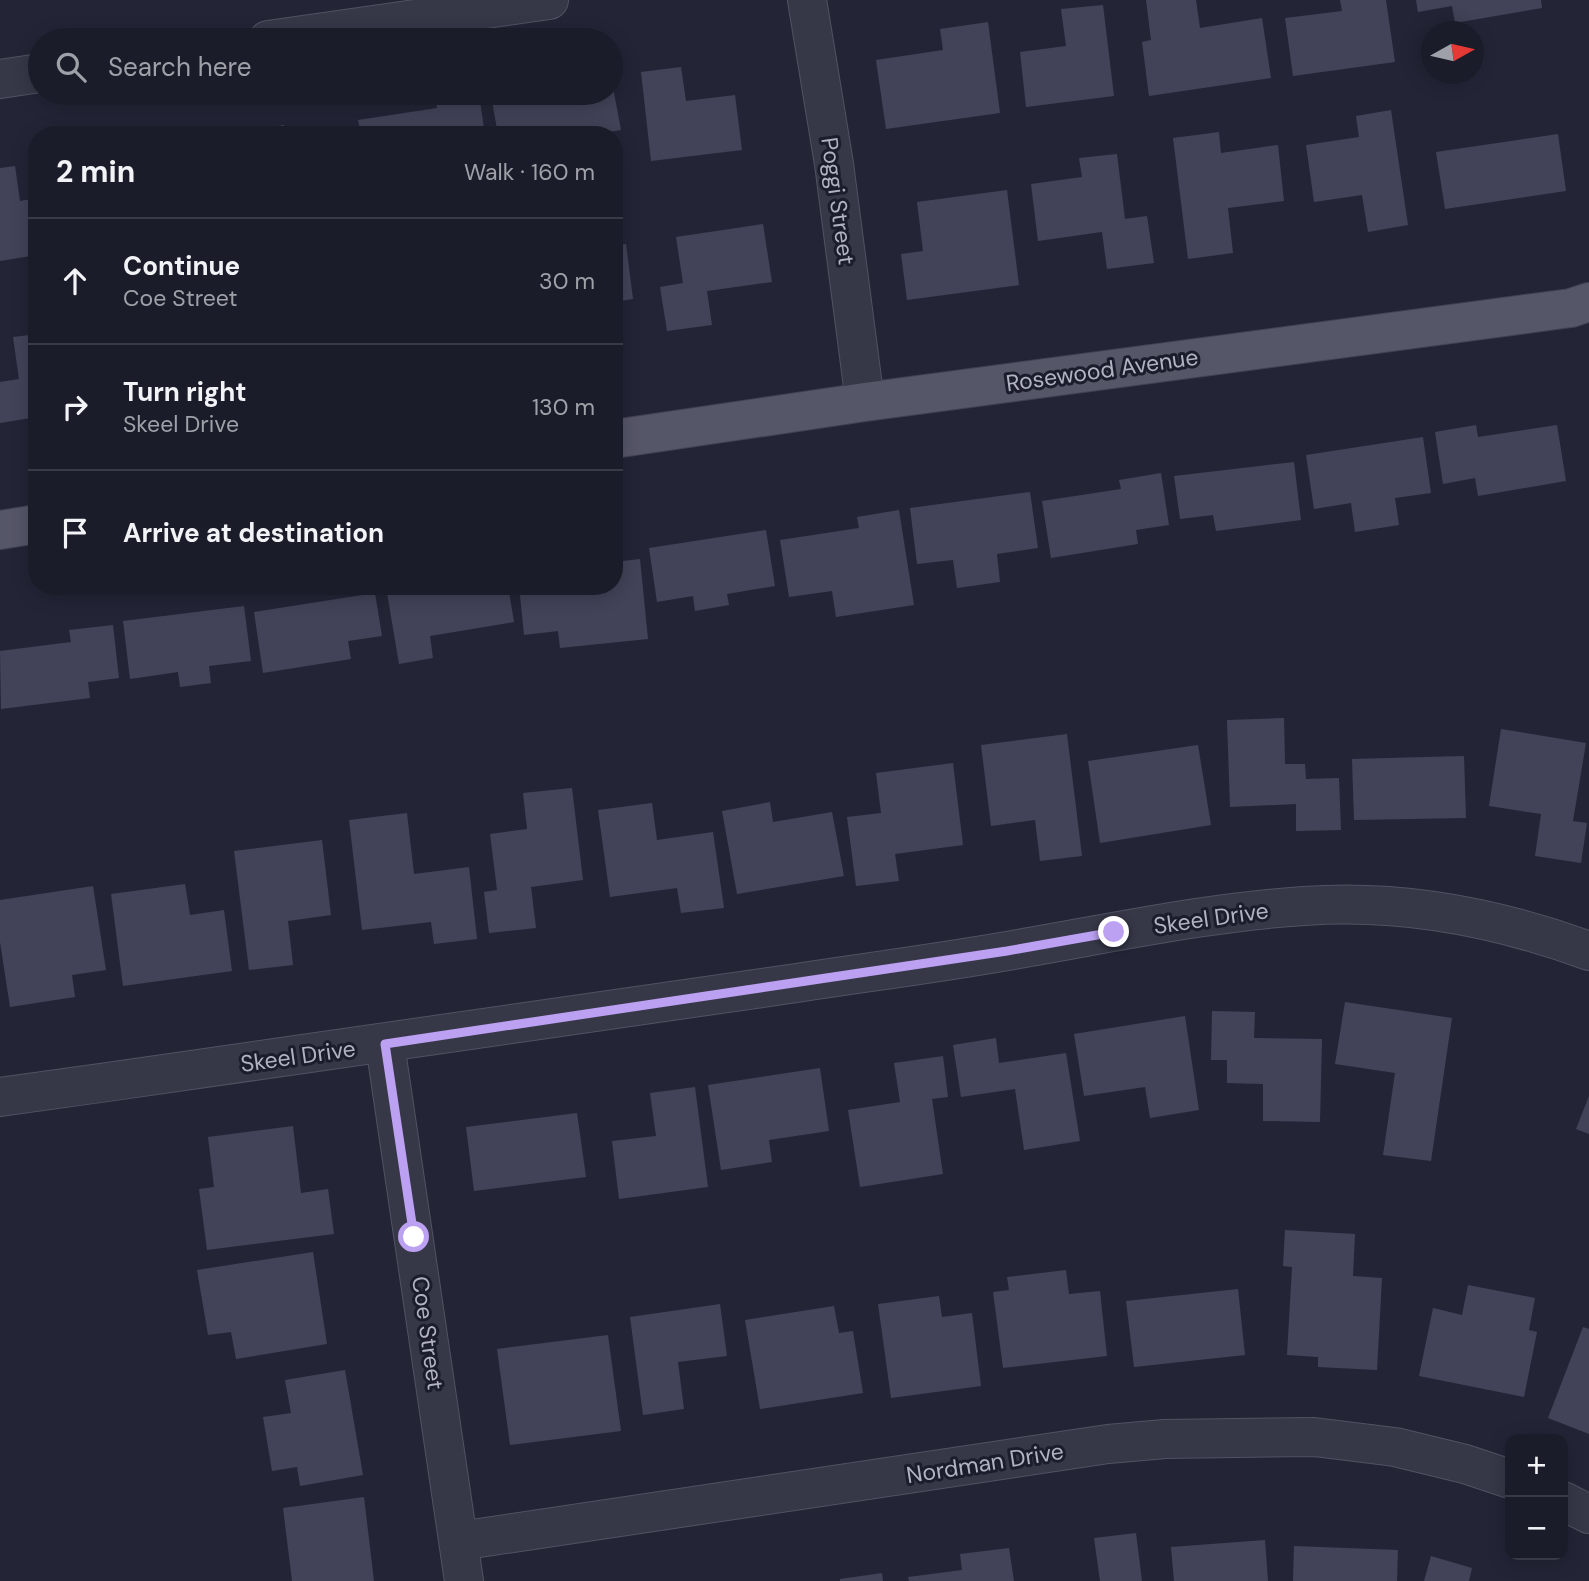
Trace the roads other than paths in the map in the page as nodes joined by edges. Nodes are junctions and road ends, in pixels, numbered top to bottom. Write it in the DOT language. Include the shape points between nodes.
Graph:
graph roads {
  1 [pos="549,0"];
  2 [pos="807,0"];
  3 [pos="352,28"];
  4 [pos="28,75"];
  5 [pos="0,79"];
  6 [pos="1589,302"];
  7 [pos="865,402"];
  8 [pos="623,438"];
  9 [pos="28,525"];
  10 [pos="0,530"];
  11 [pos="1589,951"];
  12 [pos="385,1044"];
  13 [pos="0,1097"];
  14 [pos="1505,1477"];
  15 [pos="1568,1504"];
  16 [pos="1589,1514"];
  17 [pos="459,1541"];
  18 [pos="464,1581"];
  1 -- 3 [label="street"];
  2 -- 7 [label="street, Poggi Street"];
  4 -- 5 [label="street"];
  6 -- 7 [label="main road, Rosewood Avenue"];
  7 -- 8 [label="main road, Rosewood Avenue"];
  9 -- 10 [label="main road"];
  11 -- 12 [label="street, Skeel Drive" via="1542,933 1465,916 1307,905 1221,914 1007,951"];
  12 -- 13 [label="street, Skeel Drive"];
  12 -- 17 [label="street, Coe Street"];
  14 -- 17 [label="street, Nordman Drive" via="1395,1447 1314,1437 1165,1439"];
  15 -- 16 [label="street"];
  17 -- 18 [label="street, Coe Street"];
}
